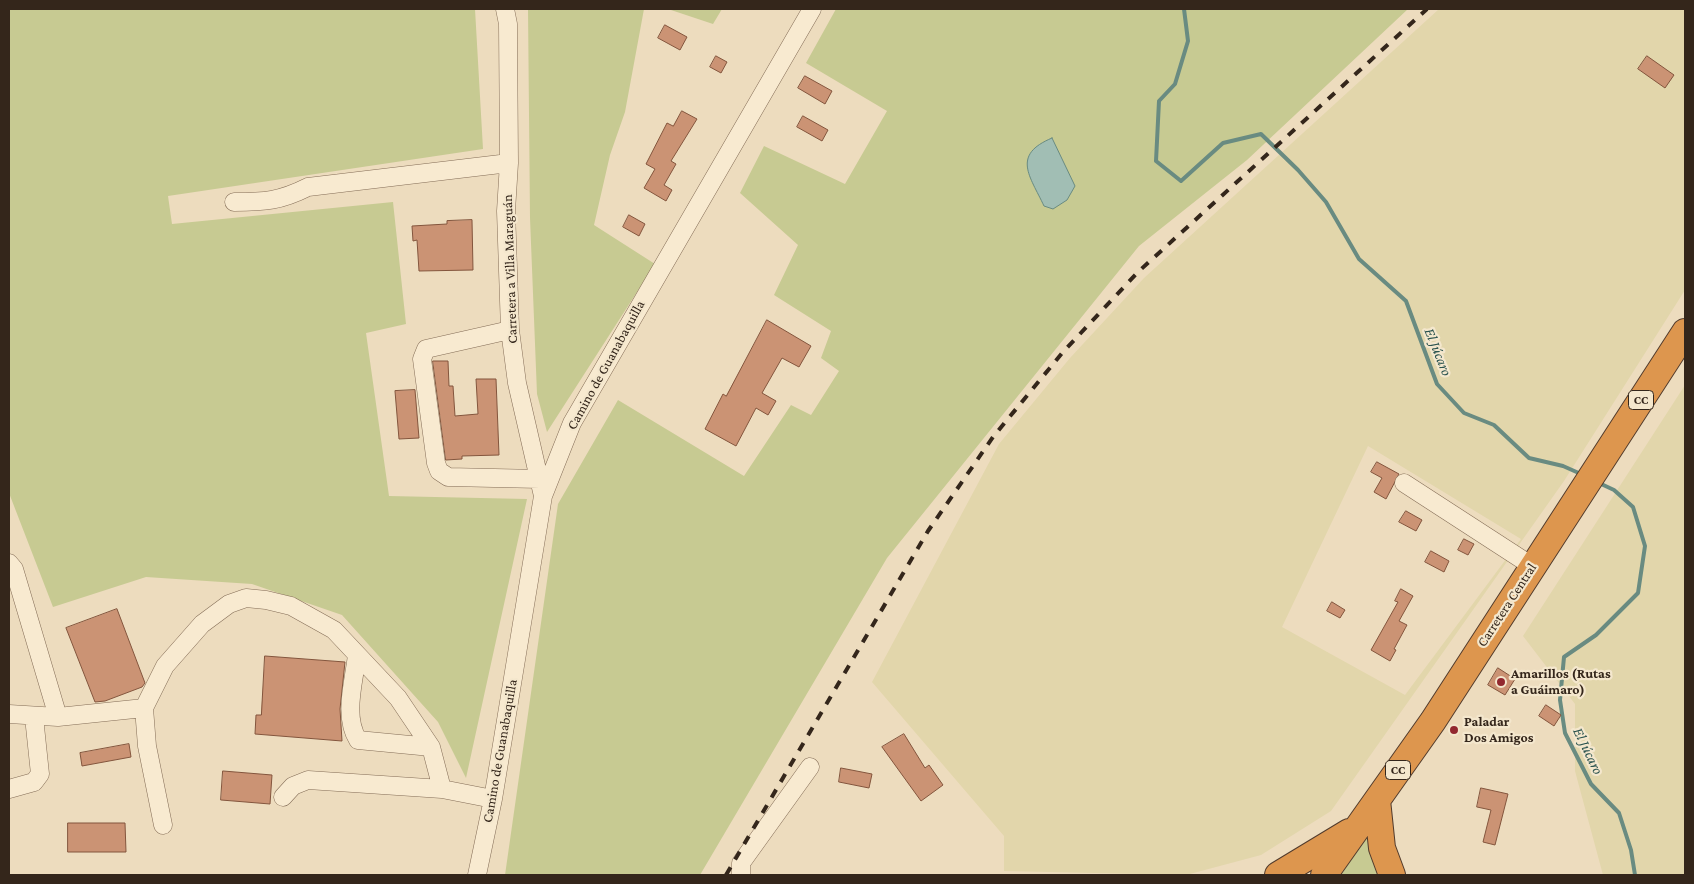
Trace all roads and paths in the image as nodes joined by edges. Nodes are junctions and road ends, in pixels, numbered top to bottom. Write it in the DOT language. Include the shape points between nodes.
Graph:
graph roads {
  1 [pos="505,9"];
  2 [pos="812,9"];
  3 [pos="510,163"];
  4 [pos="234,202"];
  5 [pos="510,330"];
  6 [pos="1685,332"];
  7 [pos="1404,483"];
  8 [pos="541,488"];
  9 [pos="9,564"];
  10 [pos="1532,566"];
  11 [pos="357,655"];
  12 [pos="144,708"];
  13 [pos="9,714"];
  14 [pos="34,717"];
  15 [pos="58,717"];
  16 [pos="431,748"];
  17 [pos="810,767"];
  18 [pos="9,789"];
  19 [pos="442,789"];
  20 [pos="283,797"];
  21 [pos="493,799"];
  22 [pos="1377,800"];
  23 [pos="163,825"];
  24 [pos="1358,827"];
  25 [pos="478,875"];
  26 [pos="740,875"];
  27 [pos="1278,875"];
  28 [pos="1324,875"];
  29 [pos="1392,875"];
  1 -- 3 [label="street, Carretera a Villa Maraguán" via="508,24"];
  2 -- 8 [label="street, Camino de Guanabaquilla" via="572,423"];
  3 -- 4 [label="street" via="308,187 287,198"];
  3 -- 5 [label="street, Carretera a Villa Maraguán" via="506,211"];
  5 -- 8 [label="street, Carretera a Villa Maraguán" via="516,383"];
  5 -- 8 [label="street" via="426,349 422,359 436,463 439,471 448,477"];
  6 -- 10 [label="highway, Carretera Central / CC"];
  7 -- 10 [label="street"];
  8 -- 21 [label="street, Camino de Guanabaquilla"];
  9 -- 15 [label="street" via="14,568"];
  10 -- 22 [label="highway, Carretera Central / CC" via="1433,721"];
  11 -- 12 [label="street" via="334,630 290,606 246,598 229,604 202,624 165,666"];
  11 -- 16 [label="street" via="398,698"];
  11 -- 16 [label="street" via="350,716 358,740"];
  12 -- 15 [label="street"];
  12 -- 23 [label="street" via="147,746"];
  13 -- 14 [label="street"];
  14 -- 15 [label="street"];
  14 -- 18 [label="street" via="40,774 34,782"];
  16 -- 19 [label="street"];
  17 -- 26 [label="street" via="741,863"];
  19 -- 20 [label="street" via="308,780 293,786"];
  19 -- 21 [label="street"];
  21 -- 25 [label="street, Camino de Guanabaquilla"];
  22 -- 24 [label="highway, Carretera Central / CC"];
  22 -- 29 [label="highway" via="1382,848"];
  24 -- 27 [label="highway"];
  24 -- 28 [label="highway, Carretera Central / CC"];
}
